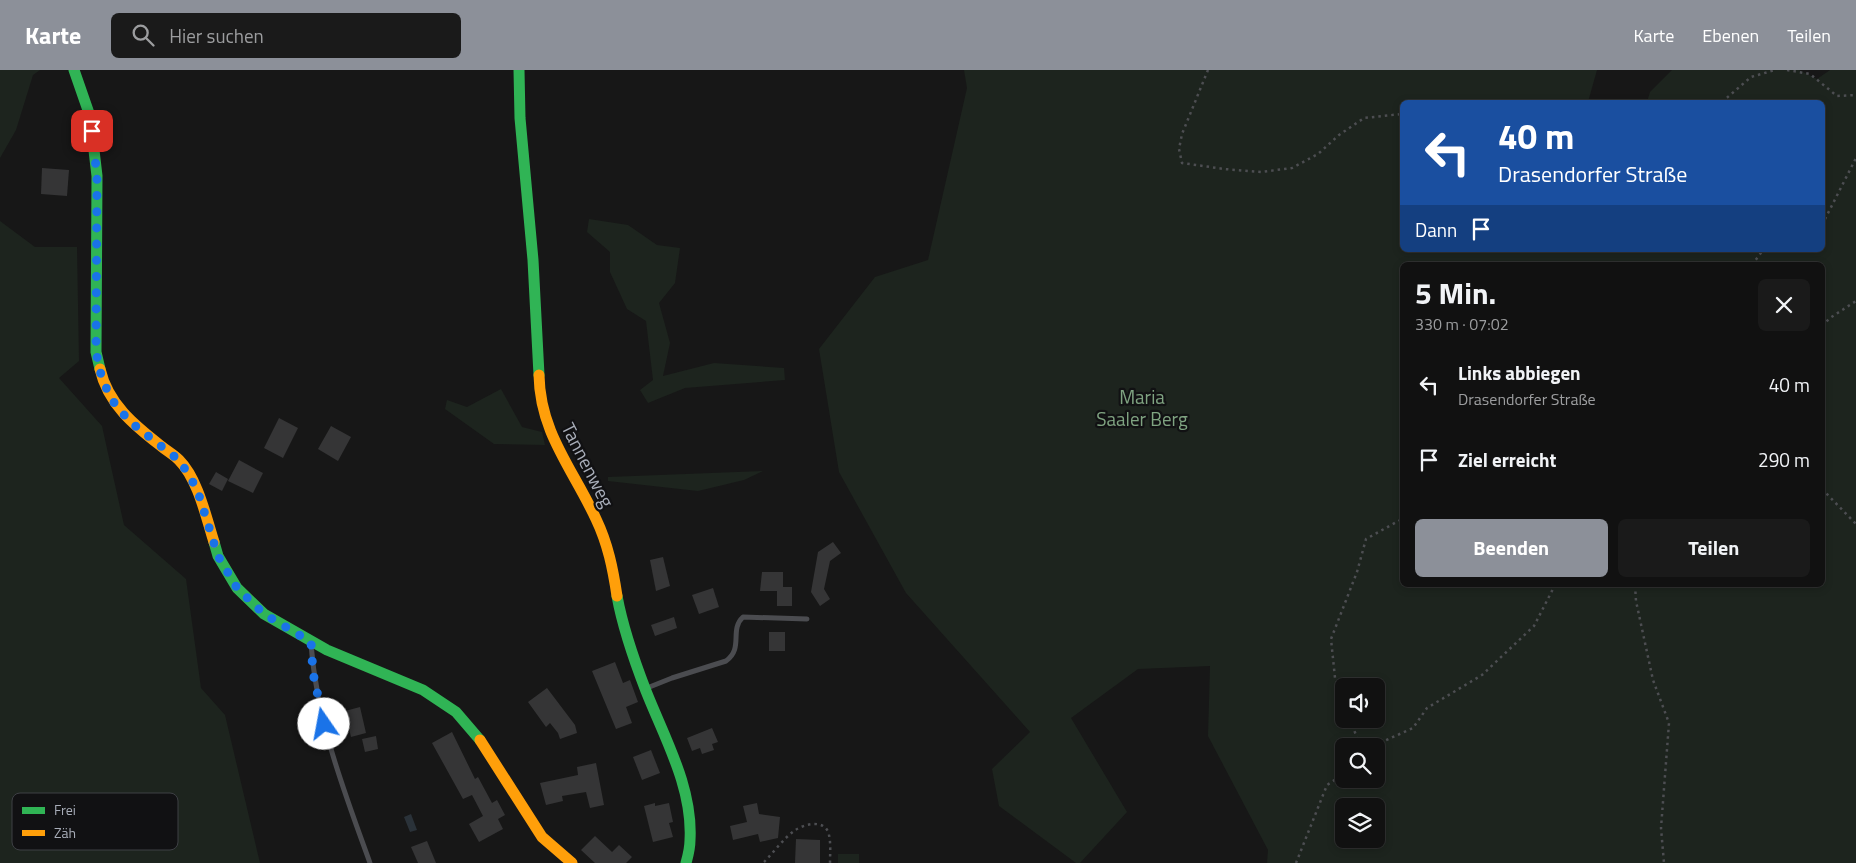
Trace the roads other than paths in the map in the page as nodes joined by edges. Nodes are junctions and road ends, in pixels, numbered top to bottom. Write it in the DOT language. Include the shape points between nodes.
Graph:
graph roads {
  1 [pos="74,70"];
  2 [pos="519,70"];
  3 [pos="807,619"];
  4 [pos="311,642"];
  5 [pos="644,689"];
  6 [pos="370,863"];
  7 [pos="572,863"];
  8 [pos="686,863"];
  1 -- 4 [label="street" via="90,116 97,176 96,352 102,379 112,400 129,421 180,461 197,489 218,556 237,588 264,614"];
  2 -- 5 [label="street, Tannenweg" via="518,104 533,257 541,403 553,444 604,535 612,560 622,618"];
  3 -- 5 [label="lane" via="743,617 736,627 736,649 726,662"];
  4 -- 6 [label="lane" via="313,673 331,754"];
  4 -- 7 [label="street" via="423,690 456,712 480,741 542,837"];
  5 -- 8 [label="street, Tannenweg" via="681,780 688,808 690,830"];
}
